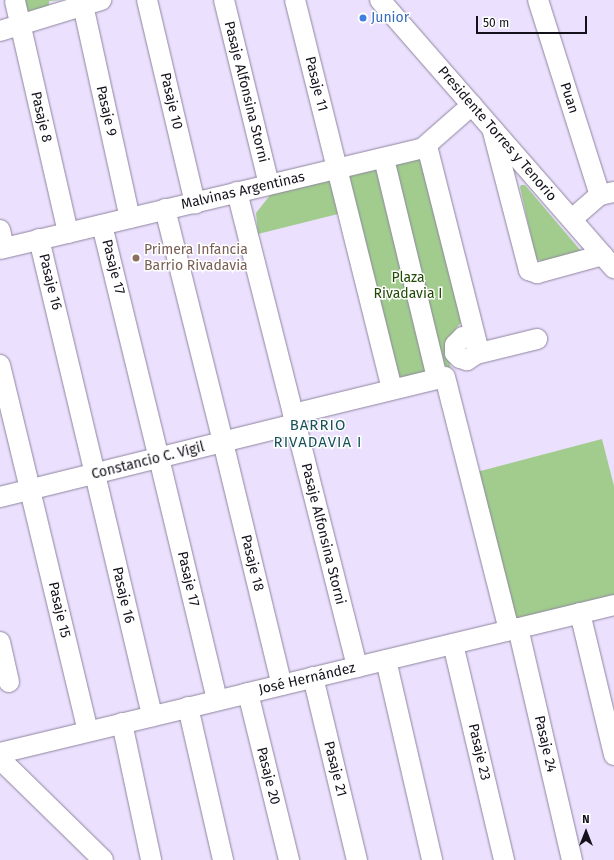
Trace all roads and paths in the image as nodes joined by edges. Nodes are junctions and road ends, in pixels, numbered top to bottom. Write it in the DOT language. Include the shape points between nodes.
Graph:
graph roads {
  1 [pos="147,0"];
  2 [pos="224,0"];
  3 [pos="296,0"];
  4 [pos="380,0"];
  5 [pos="538,0"];
  6 [pos="14,1"];
  7 [pos="92,2"];
  8 [pos="20,26"];
  9 [pos="0,31"];
  10 [pos="472,105"];
  11 [pos="493,129"];
  12 [pos="427,146"];
  13 [pos="386,167"];
  14 [pos="338,168"];
  15 [pos="269,185"];
  16 [pos="237,192"];
  17 [pos="607,193"];
  18 [pos="195,203"];
  19 [pos="165,210"];
  20 [pos="130,218"];
  21 [pos="572,219"];
  22 [pos="102,225"];
  23 [pos="68,233"];
  24 [pos="39,239"];
  25 [pos="1,242"];
  26 [pos="608,261"];
  27 [pos="537,339"];
  28 [pos="0,365"];
  29 [pos="441,377"];
  30 [pos="392,389"];
  31 [pos="294,419"];
  32 [pos="222,438"];
  33 [pos="158,454"];
  34 [pos="94,469"];
  35 [pos="29,486"];
  36 [pos="0,497"];
  37 [pos="614,605"];
  38 [pos="580,613"];
  39 [pos="513,629"];
  40 [pos="0,642"];
  41 [pos="453,644"];
  42 [pos="386,660"];
  43 [pos="357,667"];
  44 [pos="313,677"];
  45 [pos="9,682"];
  46 [pos="282,685"];
  47 [pos="248,693"];
  48 [pos="217,700"];
  49 [pos="188,707"];
  50 [pos="152,716"];
  51 [pos="122,723"];
  52 [pos="88,731"];
  53 [pos="0,753"];
  54 [pos="614,755"];
  55 [pos="0,759"];
  56 [pos="104,860"];
  57 [pos="151,860"];
  58 [pos="223,860"];
  59 [pos="289,860"];
  60 [pos="357,860"];
  61 [pos="432,860"];
  62 [pos="504,860"];
  63 [pos="572,860"];
  1 -- 18 [label="street, Pasaje 10"];
  2 -- 15 [label="street, Pasaje Alfonsina Storni"];
  3 -- 14 [label="street, Pasaje 11"];
  4 -- 10 [label="street, Presidente Torres y Tenorio"];
  5 -- 17 [label="street, Puan"];
  6 -- 8 [label="street, Pasaje 8"];
  7 -- 8 [label="street"];
  7 -- 20 [label="street, Pasaje 9"];
  8 -- 9 [label="street"];
  8 -- 23 [label="street, Pasaje 8"];
  10 -- 11 [label="street, Presidente Torres y Tenorio"];
  10 -- 12 [label="street, Malvinas Argentinas"];
  11 -- 21 [label="street, Presidente Torres y Tenorio"];
  11 -- 26 [label="street" via="528,270 537,272"];
  12 -- 14 [label="street, Malvinas Argentinas"];
  12 -- 27 [label="street" via="470,320 470,345"];
  13 -- 29 [label="street, Pasaje 24"];
  14 -- 15 [label="street, Malvinas Argentinas"];
  14 -- 30 [label="street, Pasaje 11"];
  15 -- 16 [label="street, Malvinas Argentinas"];
  16 -- 18 [label="street, Malvinas Argentinas"];
  16 -- 31 [label="street, Pasaje Alfonsina Storni"];
  17 -- 21 [label="street"];
  18 -- 19 [label="street, Malvinas Argentinas"];
  19 -- 20 [label="street, Malvinas Argentinas"];
  19 -- 32 [label="street, Pasaje 18"];
  20 -- 22 [label="street, Malvinas Argentinas"];
  21 -- 26 [label="street, Presidente Torres y Tenorio"];
  22 -- 23 [label="street, Malvinas Argentinas"];
  22 -- 33 [label="street, Pasaje 17"];
  23 -- 24 [label="street, Malvinas Argentinas"];
  24 -- 25 [label="street, Malvinas Argentinas"];
  24 -- 34 [label="street, Pasaje 16"];
  28 -- 35 [label="street, Pasaje 15"];
  29 -- 30 [label="street, Constancio C. Vigil"];
  29 -- 39 [label="street, Pasaje 24"];
  30 -- 31 [label="street, Constancio C. Vigil"];
  31 -- 32 [label="street, Constancio C. Vigil"];
  31 -- 43 [label="street, Pasaje Alfonsina Storni"];
  32 -- 33 [label="street, Constancio C. Vigil"];
  32 -- 46 [label="street, Pasaje 18"];
  33 -- 34 [label="street, Constancio C. Vigil"];
  33 -- 48 [label="street, Pasaje 17"];
  34 -- 35 [label="street, Constancio C. Vigil"];
  34 -- 50 [label="street, Pasaje 16"];
  35 -- 36 [label="street, Constancio C. Vigil"];
  35 -- 52 [label="street, Pasaje 15"];
  37 -- 38 [label="street, José Hernández"];
  38 -- 39 [label="street, José Hernández"];
  38 -- 54 [label="street"];
  39 -- 41 [label="street, José Hernández"];
  39 -- 63 [label="street, Pasaje 24"];
  40 -- 45 [label="street"];
  41 -- 42 [label="street, José Hernández"];
  41 -- 62 [label="street, Pasaje 23"];
  42 -- 43 [label="street, José Hernández"];
  42 -- 61 [label="street"];
  43 -- 44 [label="street, José Hernández"];
  44 -- 46 [label="street, José Hernández"];
  44 -- 60 [label="street, Pasaje 21"];
  46 -- 47 [label="street, José Hernández"];
  47 -- 48 [label="street, José Hernández"];
  47 -- 59 [label="street, Pasaje 20"];
  48 -- 49 [label="street, José Hernández"];
  49 -- 50 [label="street, José Hernández"];
  49 -- 58 [label="street"];
  50 -- 51 [label="street, José Hernández"];
  51 -- 52 [label="street, José Hernández"];
  51 -- 57 [label="street"];
  52 -- 53 [label="street, José Hernández"];
  55 -- 56 [label="street"];
}
